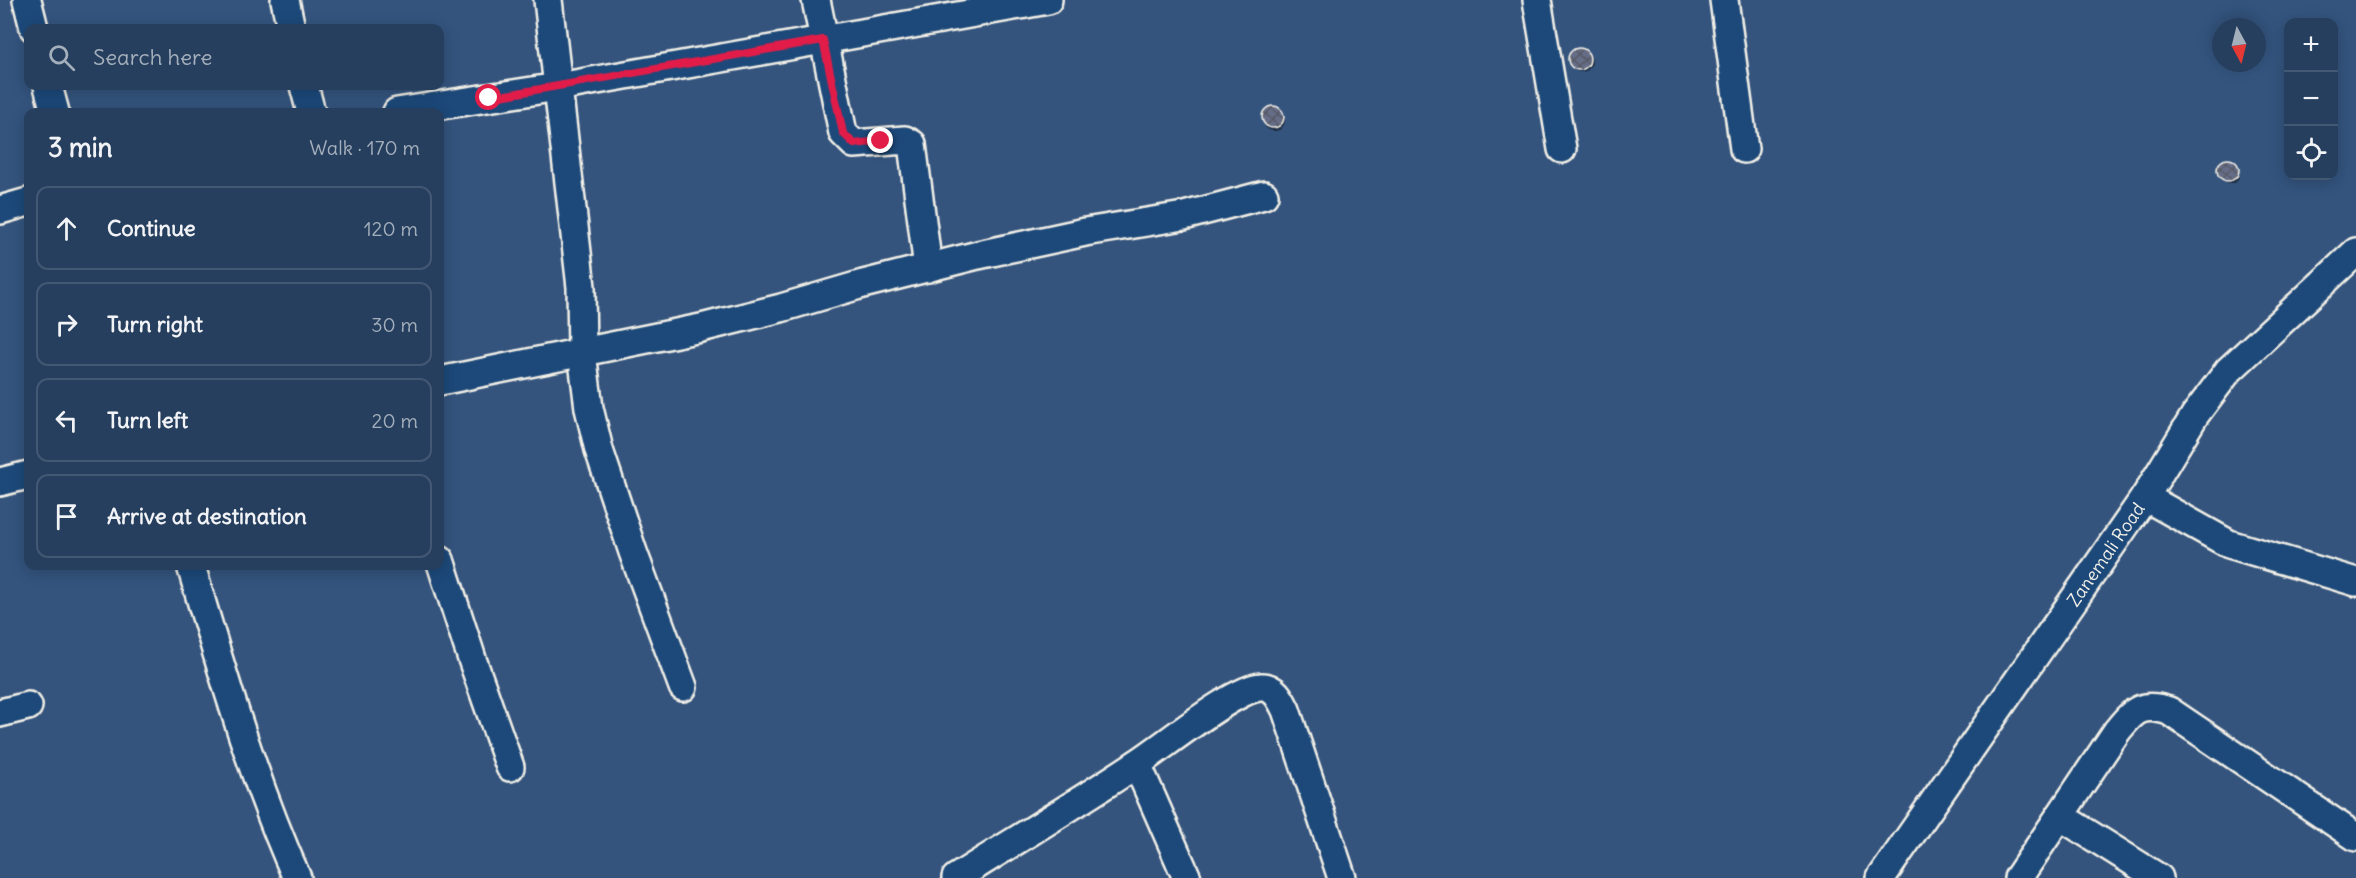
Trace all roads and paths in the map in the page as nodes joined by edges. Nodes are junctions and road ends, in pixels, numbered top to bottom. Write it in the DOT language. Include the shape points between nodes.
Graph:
graph roads {
  1 [pos="27,0"];
  2 [pos="285,0"];
  3 [pos="548,0"];
  4 [pos="816,0"];
  5 [pos="1048,0"];
  6 [pos="1537,0"];
  7 [pos="1724,0"];
  8 [pos="33,24"];
  9 [pos="290,24"];
  10 [pos="823,40"];
  11 [pos="558,87"];
  12 [pos="49,90"];
  13 [pos="305,90"];
  14 [pos="54,108"];
  15 [pos="310,108"];
  16 [pos="423,108"];
  17 [pos="1562,149"];
  18 [pos="1744,149"];
  19 [pos="1264,195"];
  20 [pos="24,203"];
  21 [pos="0,210"];
  22 [pos="2356,252"];
  23 [pos="928,268"];
  24 [pos="582,353"];
  25 [pos="444,380"];
  26 [pos="24,476"];
  27 [pos="0,482"];
  28 [pos="2145,497"];
  29 [pos="192,570"];
  30 [pos="443,570"];
  31 [pos="2356,582"];
  32 [pos="683,687"];
  33 [pos="28,706"];
  34 [pos="0,713"];
  35 [pos="1137,764"];
  36 [pos="510,767"];
  37 [pos="2060,816"];
  38 [pos="2356,837"];
  39 [pos="297,878"];
  40 [pos="956,878"];
  41 [pos="1186,878"];
  42 [pos="1342,878"];
  43 [pos="1881,878"];
  44 [pos="2018,878"];
  45 [pos="2159,878"];
  1 -- 8 [label="street"];
  2 -- 9 [label="street"];
  3 -- 11 [label="street"];
  4 -- 10 [label="street"];
  5 -- 10 [label="street"];
  6 -- 17 [label="street"];
  7 -- 18 [label="street"];
  10 -- 11 [label="street"];
  10 -- 23 [label="street" via="839,122 847,139 854,144 905,140 912,144"];
  11 -- 16 [label="street"];
  11 -- 24 [label="street" via="581,287"];
  12 -- 14 [label="street"];
  13 -- 15 [label="street"];
  19 -- 23 [label="street" via="1184,216 1085,232"];
  20 -- 21 [label="street"];
  22 -- 28 [label="street, Zanemali Road" via="2228,371 2195,415"];
  23 -- 24 [label="street" via="701,328"];
  24 -- 25 [label="street"];
  24 -- 32 [label="street" via="599,450"];
  26 -- 27 [label="street"];
  28 -- 31 [label="street" via="2229,544"];
  28 -- 43 [label="street, Zanemali Road"];
  29 -- 39 [label="street" via="229,696 272,822"];
  30 -- 36 [label="street"];
  33 -- 34 [label="street"];
  35 -- 40 [label="street"];
  35 -- 41 [label="street"];
  35 -- 42 [label="street" via="1247,690 1263,687 1276,693 1286,710"];
  37 -- 38 [label="street" via="2128,717 2139,709 2154,706 2169,711"];
  37 -- 44 [label="street"];
  37 -- 45 [label="street"];
}
